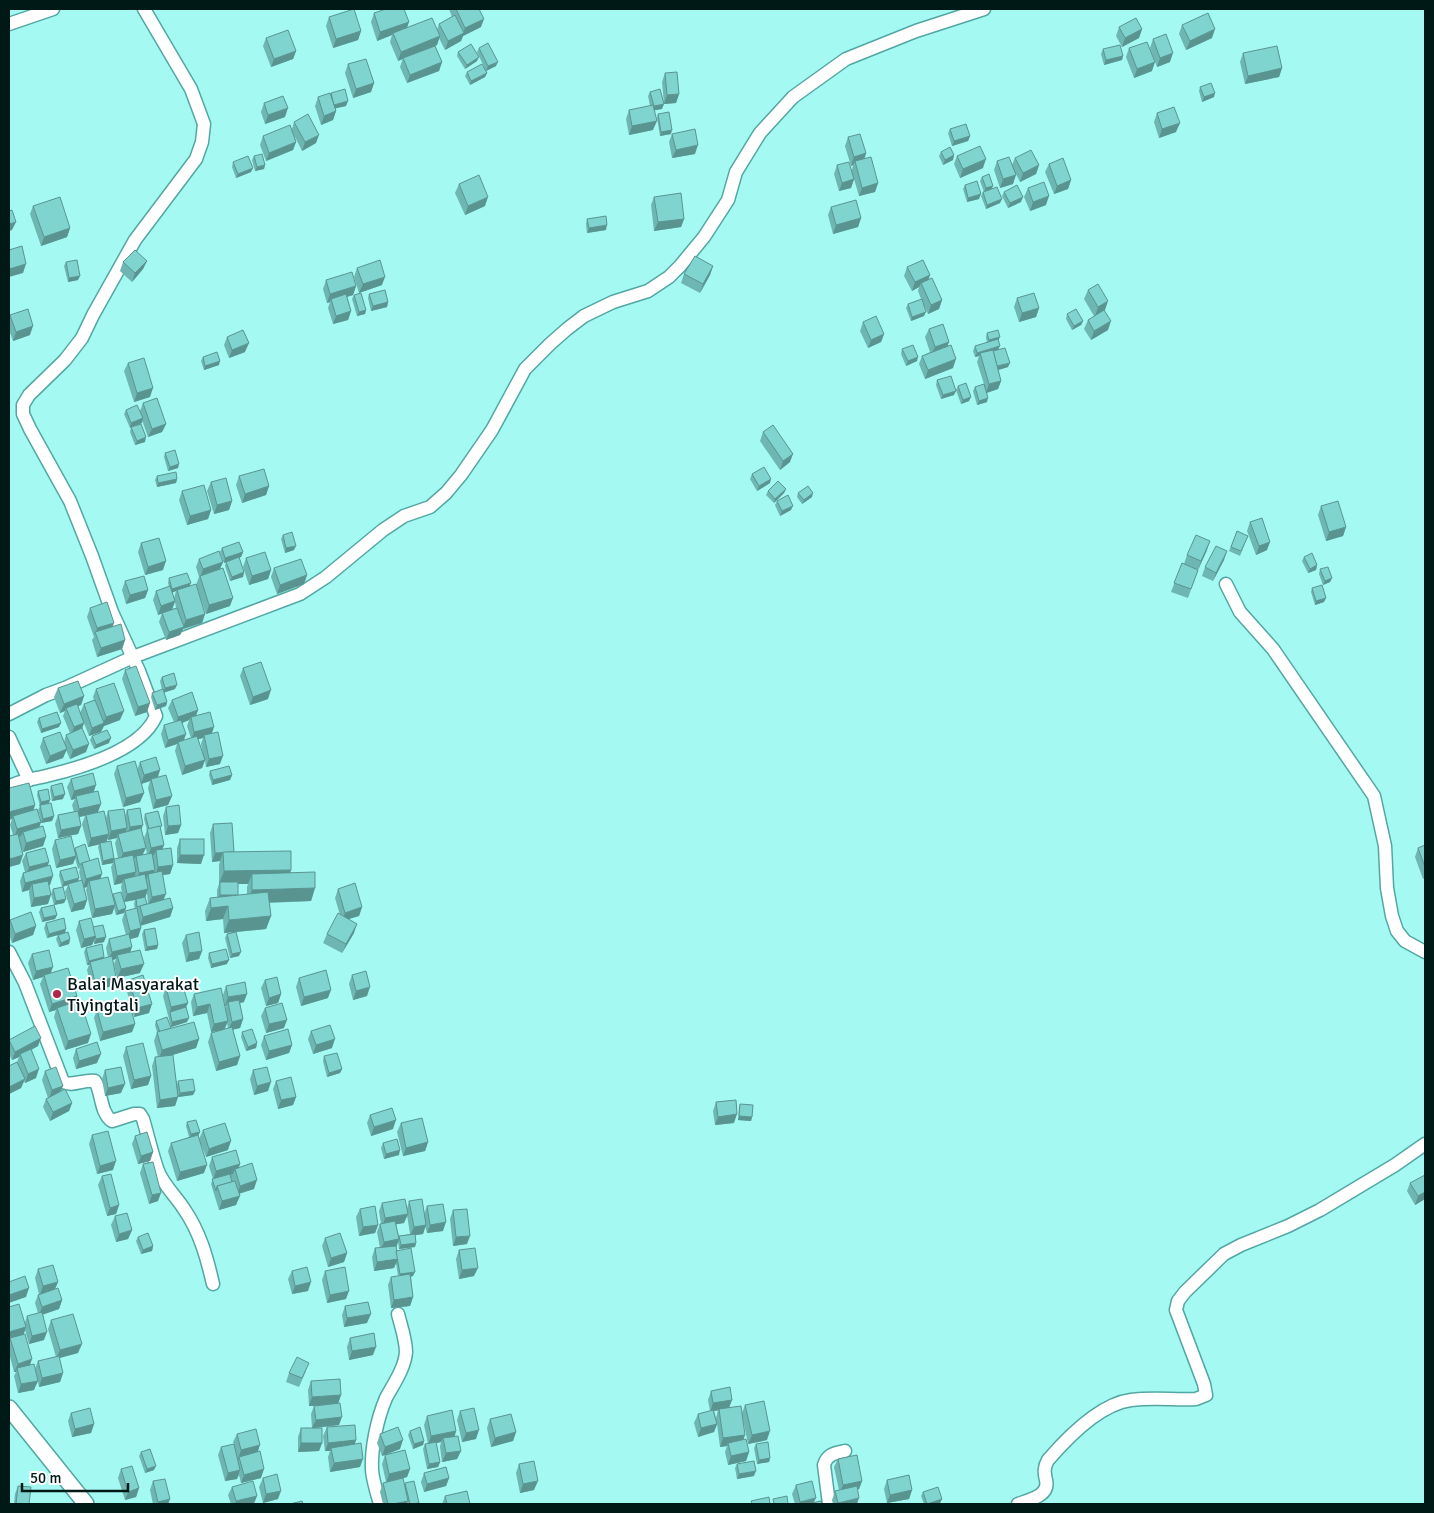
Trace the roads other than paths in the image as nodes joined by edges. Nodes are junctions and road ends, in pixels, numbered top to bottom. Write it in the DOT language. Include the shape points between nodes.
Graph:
graph roads {
  1 [pos="53,9"];
  2 [pos="144,9"];
  3 [pos="984,9"];
  4 [pos="9,24"];
  5 [pos="1226,584"];
  6 [pos="133,657"];
  7 [pos="9,714"];
  8 [pos="9,737"];
  9 [pos="29,780"];
  10 [pos="9,787"];
  11 [pos="9,952"];
  12 [pos="1425,952"];
  13 [pos="1425,1144"];
  14 [pos="213,1284"];
  15 [pos="398,1314"];
  16 [pos="9,1408"];
  17 [pos="845,1451"];
  18 [pos="86,1504"];
  19 [pos="380,1504"];
  20 [pos="829,1504"];
  21 [pos="1018,1504"];
  1 -- 4 [label="street"];
  2 -- 6 [label="street" via="191,89 204,124 202,142 196,158 135,240 82,338 23,405 23,414 30,429 70,501 112,612"];
  3 -- 6 [label="street" via="916,31 846,60 793,97 760,134 736,172 728,200 680,266 648,291 584,316 525,368 492,430 461,475 430,507 404,516 383,530 300,594"];
  5 -- 12 [label="street" via="1240,612 1273,649 1374,796 1385,846 1392,916 1405,941"];
  6 -- 7 [label="street"];
  6 -- 9 [label="street" via="156,716 154,722 109,756"];
  8 -- 9 [label="street"];
  9 -- 10 [label="street"];
  11 -- 14 [label="street" via="25,983 63,1082 71,1085 95,1081 105,1112 112,1121 134,1114 143,1118 158,1170 195,1228 206,1254"];
  13 -- 21 [label="street" via="1320,1210 1241,1245 1216,1261 1185,1292 1176,1310 1206,1395 1196,1399 1130,1400 1099,1413 1048,1460 1044,1467 1046,1490"];
  15 -- 19 [label="street" via="406,1353 377,1428 372,1470"];
  16 -- 18 [label="street"];
  17 -- 20 [label="street" via="832,1454 824,1465"];
}
